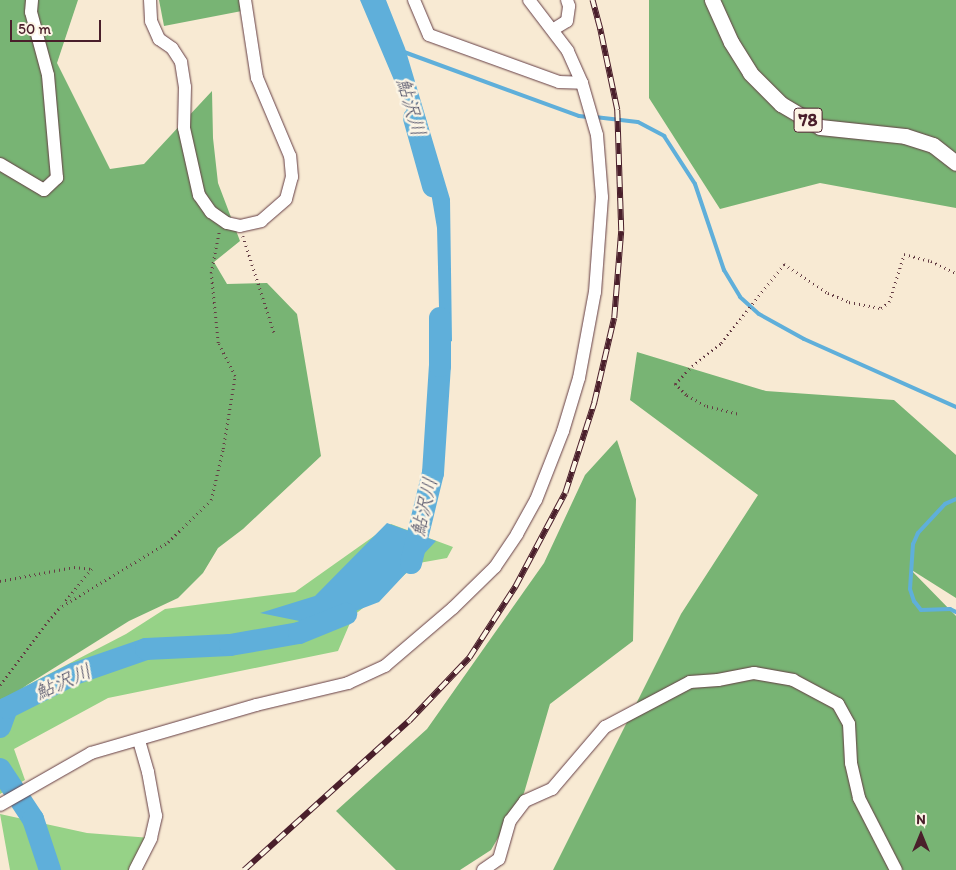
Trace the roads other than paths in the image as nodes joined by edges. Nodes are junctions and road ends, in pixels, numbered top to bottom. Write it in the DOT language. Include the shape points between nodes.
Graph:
graph roads {
  1 [pos="32,0"];
  2 [pos="150,0"];
  3 [pos="245,0"];
  4 [pos="414,0"];
  5 [pos="529,0"];
  6 [pos="567,0"];
  7 [pos="712,0"];
  8 [pos="554,29"];
  9 [pos="582,83"];
  10 [pos="956,163"];
  11 [pos="0,164"];
  12 [pos="139,740"];
  13 [pos="0,805"];
  14 [pos="135,870"];
  15 [pos="483,870"];
  16 [pos="896,870"];
  1 -- 11 [label="street" via="31,12 48,75 56,178 44,190"];
  2 -- 3 [label="street" via="151,20 159,39 172,48 180,62 185,87 184,128 199,195 211,212 227,223 240,226 261,221 286,199 292,177 290,156 257,78"];
  4 -- 9 [label="street" via="429,35 559,82"];
  5 -- 8 [label="street"];
  6 -- 8 [label="street" via="567,21"];
  7 -- 10 [label="main road, 78" via="731,42 750,73 781,104 820,127 905,136 933,145"];
  8 -- 9 [label="street"];
  9 -- 12 [label="street" via="597,135 602,197 595,292 579,378 563,431 536,500 495,567 453,608 384,666 348,683 256,705"];
  12 -- 13 [label="street" via="91,753"];
  12 -- 14 [label="street" via="156,816 151,838"];
  15 -- 16 [label="street" via="499,859 510,821 525,801 552,789 605,727 690,682 754,673 793,680 838,704 849,724 851,763 859,798"];
}
